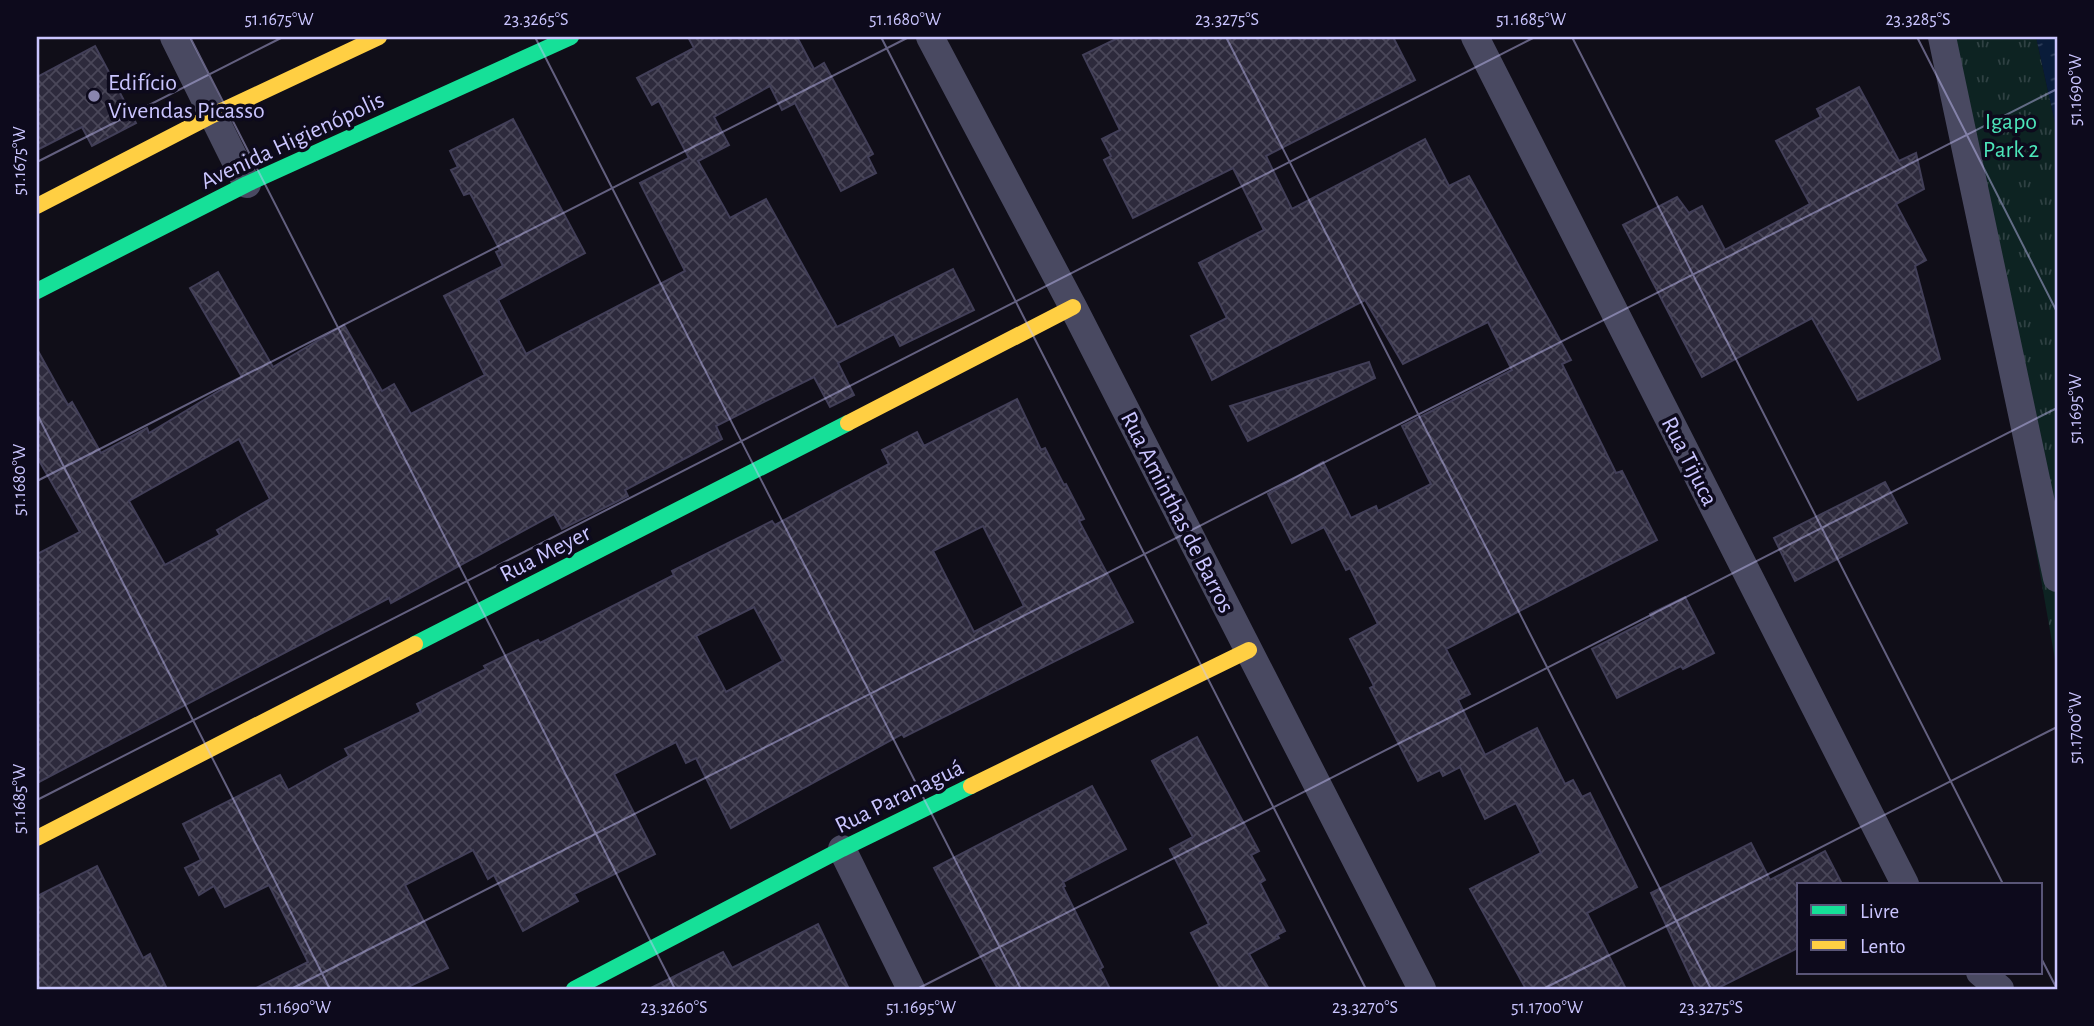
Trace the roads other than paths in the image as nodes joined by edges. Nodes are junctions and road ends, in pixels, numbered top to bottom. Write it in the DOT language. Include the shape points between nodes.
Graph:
graph roads {
  1 [pos="174,37"];
  2 [pos="379,37"];
  3 [pos="571,37"];
  4 [pos="930,37"];
  5 [pos="1475,37"];
  6 [pos="1942,37"];
  7 [pos="213,115"];
  8 [pos="247,184"];
  9 [pos="37,206"];
  10 [pos="37,292"];
  11 [pos="1073,307"];
  12 [pos="2057,579"];
  13 [pos="1248,650"];
  14 [pos="37,838"];
  15 [pos="842,849"];
  16 [pos="1904,883"];
  17 [pos="1982,974"];
  18 [pos="574,989"];
  19 [pos="911,989"];
  20 [pos="1422,989"];
  21 [pos="2000,989"];
  1 -- 7 [label="street"];
  2 -- 7 [label="street"];
  3 -- 8 [label="street, Avenida Higienópolis"];
  4 -- 11 [label="street, Rua Aminthas de Barros"];
  5 -- 16 [label="street, Rua Tijuca"];
  6 -- 12 [label="street"];
  7 -- 8 [label="street"];
  7 -- 9 [label="street"];
  8 -- 10 [label="street, Avenida Higienópolis"];
  11 -- 13 [label="street, Rua Aminthas de Barros"];
  11 -- 14 [label="street, Rua Meyer"];
  13 -- 15 [label="street, Rua Paranaguá"];
  13 -- 20 [label="street, Rua Aminthas de Barros"];
  15 -- 18 [label="street, Rua Paranaguá"];
  15 -- 19 [label="street"];
  17 -- 21 [label="street"];
}
